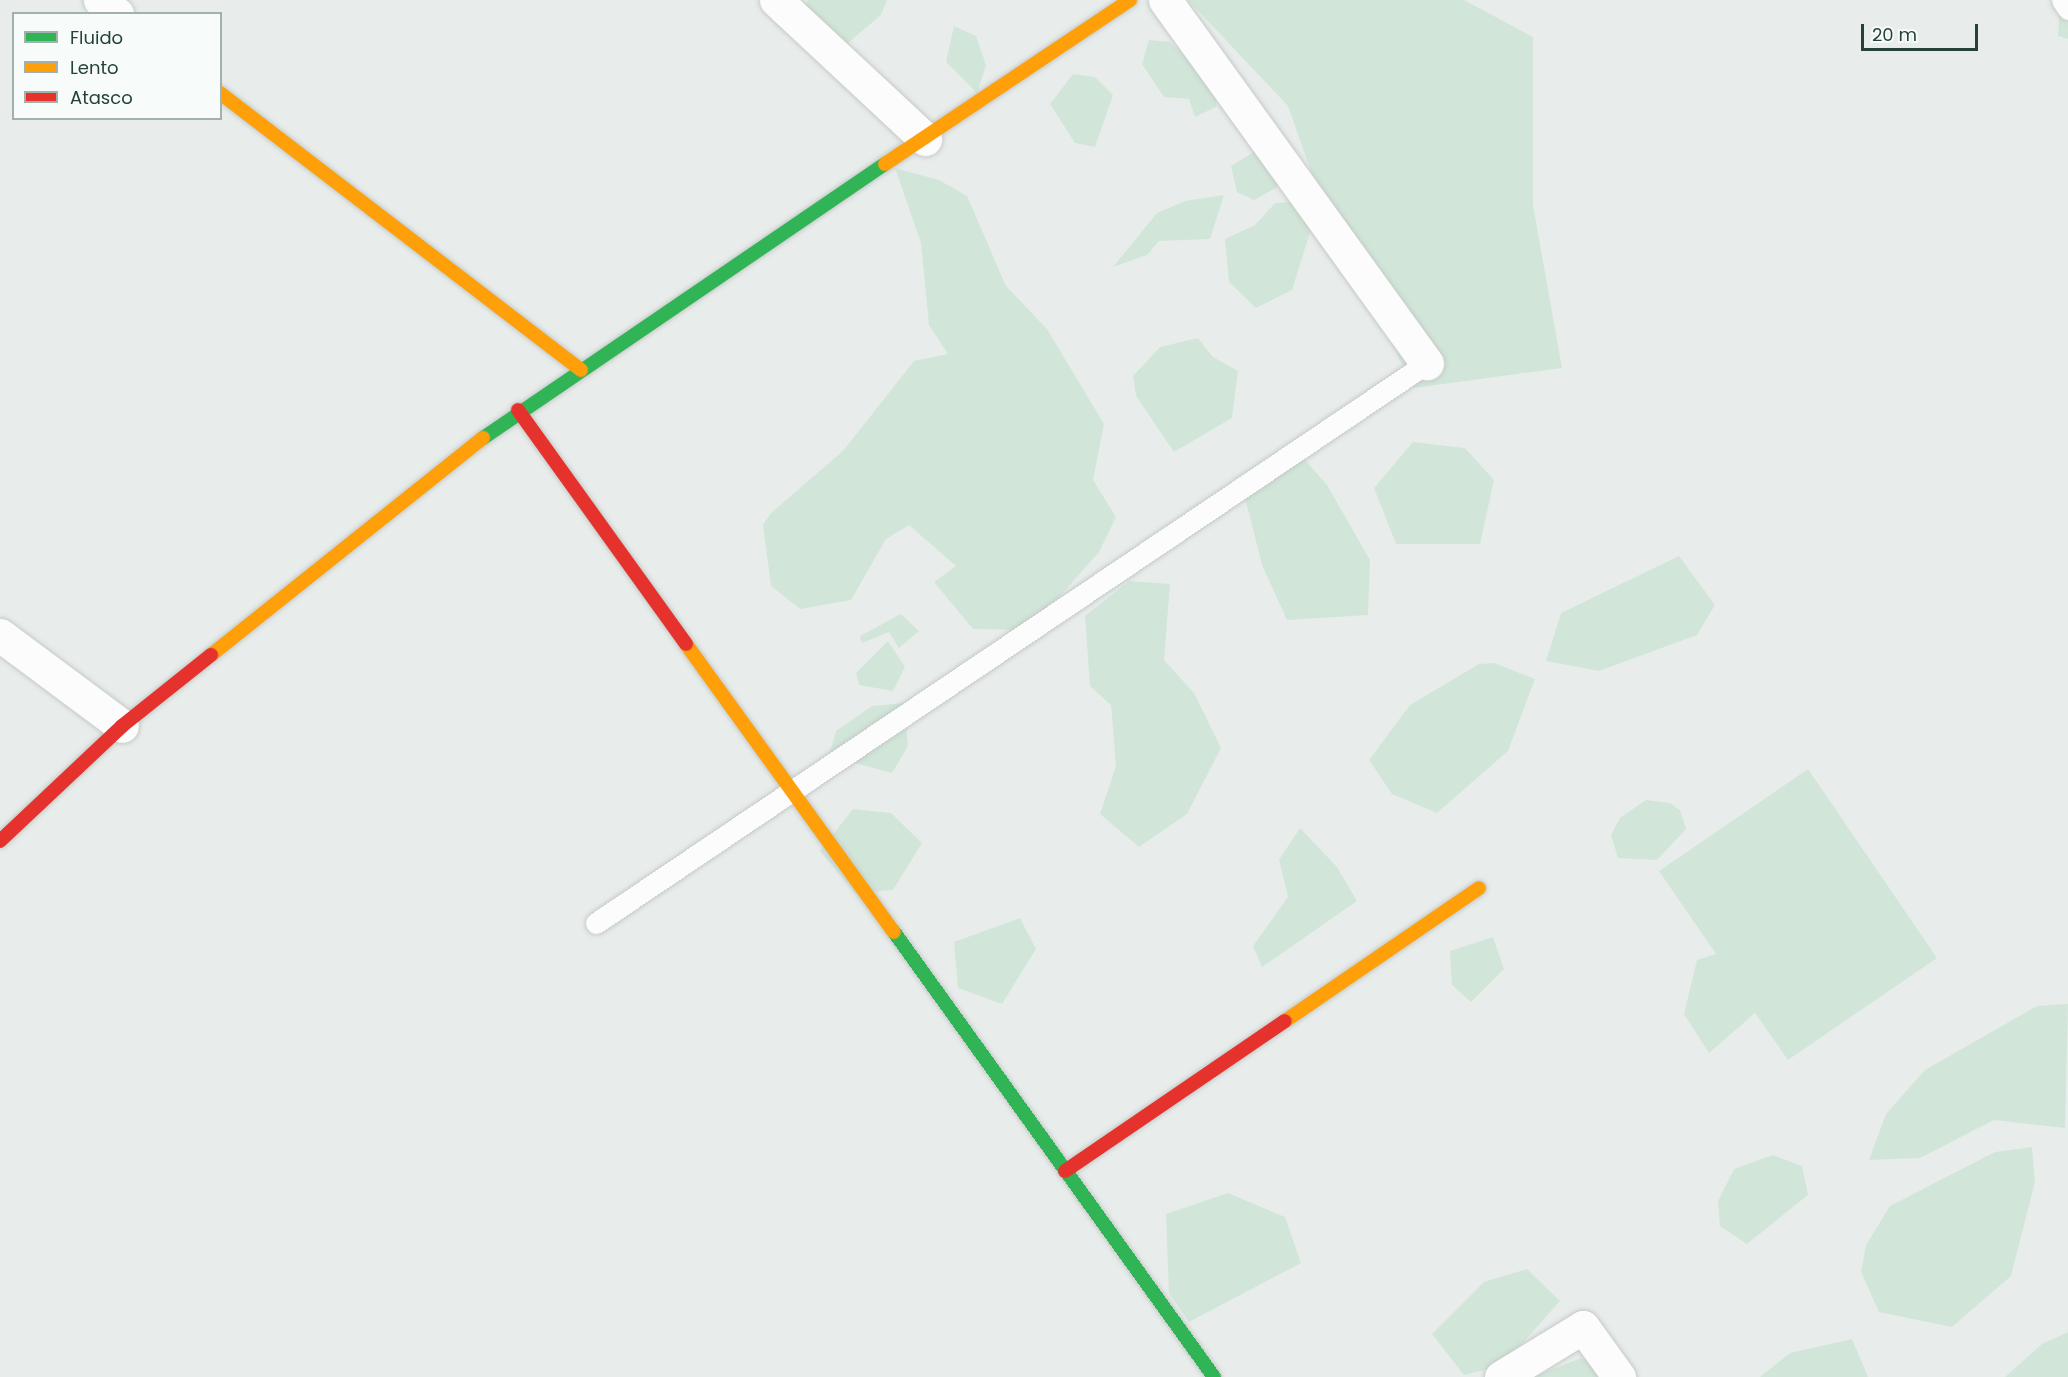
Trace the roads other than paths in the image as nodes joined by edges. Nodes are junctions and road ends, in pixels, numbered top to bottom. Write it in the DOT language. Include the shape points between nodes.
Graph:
graph roads {
  1 [pos="100,0"];
  2 [pos="776,0"];
  3 [pos="1130,0"];
  4 [pos="1165,0"];
  5 [pos="2062,0"];
  6 [pos="2068,9"];
  7 [pos="115,12"];
  8 [pos="222,95"];
  9 [pos="925,139"];
  10 [pos="1427,363"];
  11 [pos="581,370"];
  12 [pos="518,410"];
  13 [pos="0,635"];
  14 [pos="122,726"];
  15 [pos="792,790"];
  16 [pos="0,841"];
  17 [pos="1479,888"];
  18 [pos="596,922"];
  19 [pos="1065,1171"];
  20 [pos="1214,1377"];
  21 [pos="1501,1377"];
  22 [pos="1619,1377"];
  1 -- 7 [label="street"];
  2 -- 9 [label="street"];
  3 -- 9 [label="street"];
  4 -- 10 [label="street"];
  5 -- 6 [label="lane"];
  8 -- 11 [label="street"];
  9 -- 11 [label="street"];
  10 -- 15 [label="lane"];
  11 -- 12 [label="street"];
  12 -- 14 [label="street"];
  12 -- 15 [label="street"];
  13 -- 14 [label="street"];
  14 -- 16 [label="street"];
  15 -- 18 [label="lane"];
  15 -- 19 [label="street"];
  17 -- 19 [label="street"];
  19 -- 20 [label="street"];
  21 -- 22 [label="street" via="1583,1327"];
}
